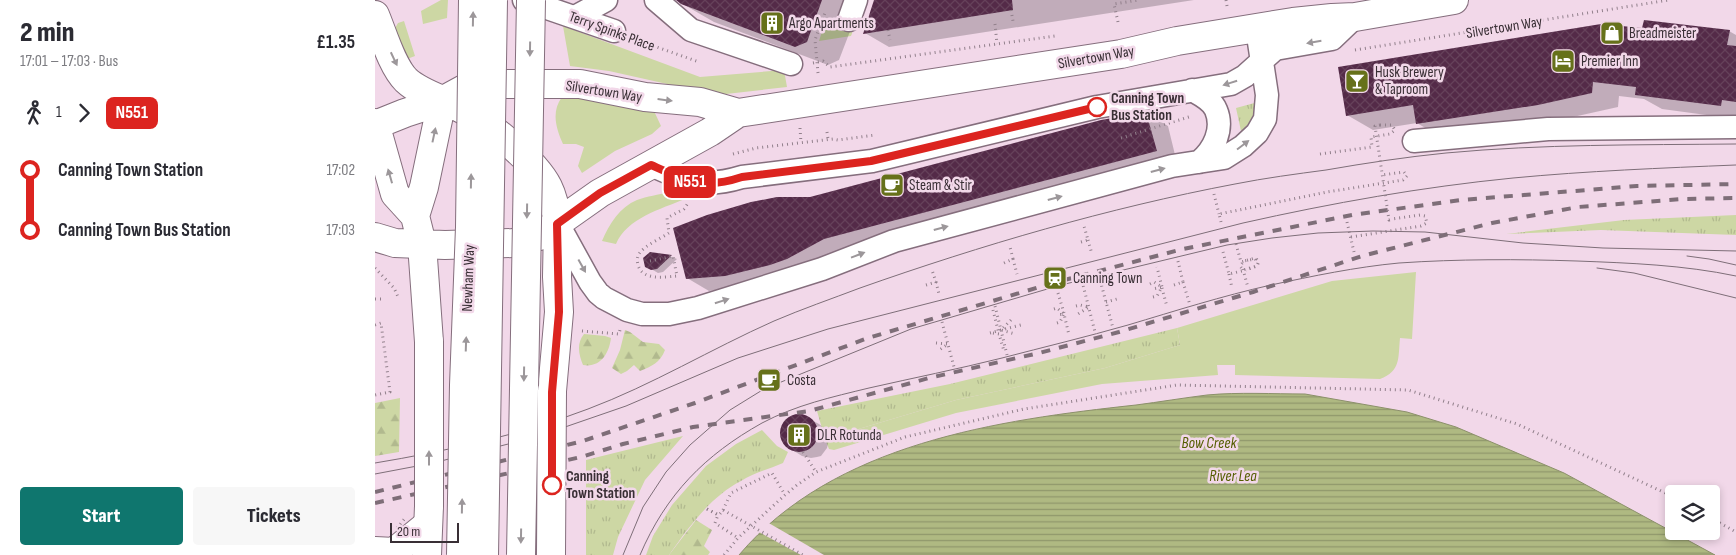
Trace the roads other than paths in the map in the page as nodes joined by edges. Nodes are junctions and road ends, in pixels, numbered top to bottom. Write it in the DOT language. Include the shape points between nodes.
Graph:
graph roads {
  1 [pos="473,0"];
  2 [pos="493,0"];
  3 [pos="509,0"];
  4 [pos="524,0"];
  5 [pos="531,0"];
  6 [pos="606,0"];
  7 [pos="657,0"];
  8 [pos="1454,0"];
  9 [pos="375,15"];
  10 [pos="575,17"];
  11 [pos="1355,17"];
  12 [pos="1257,29"];
  13 [pos="614,31"];
  14 [pos="1262,61"];
  15 [pos="791,64"];
  16 [pos="1192,90"];
  17 [pos="442,102"];
  18 [pos="738,113"];
  19 [pos="375,124"];
  20 [pos="1736,127"];
  21 [pos="1414,140"];
  22 [pos="1199,162"];
  23 [pos="651,165"];
  24 [pos="415,216"];
  25 [pos="557,224"];
  26 [pos="375,236"];
  27 [pos="422,244"];
  28 [pos="427,525"];
  29 [pos="389,553"];
  30 [pos="427,555"];
  31 [pos="461,555"];
  32 [pos="484,555"];
  33 [pos="500,555"];
  34 [pos="521,555"];
  35 [pos="551,555"];
  31 -- 1 [label="main road, Newham Way, one-way, bridge"];
  2 -- 32 [label="main road, Newham Way, bridge"];
  3 -- 33 [label="main road"];
  4 -- 10 [label="street, Terry Spinks Place"];
  5 -- 34 [label="main road, one-way, bridge"];
  6 -- 10 [label="street"];
  7 -- 15 [label="street" via="691,30"];
  8 -- 11 [label="main road, Silvertown Way"];
  9 -- 17 [label="main road, one-way" via="405,79"];
  10 -- 13 [label="street, Terry Spinks Place"];
  11 -- 12 [label="main road, Silvertown Way"];
  11 -- 14 [label="street, one-way" via="1332,38 1275,49"];
  12 -- 14 [label="street"];
  12 -- 18 [label="main road, Silvertown Way" via="1113,55"];
  14 -- 16 [label="street, one-way" via="1231,84"];
  22 -- 14 [label="street, one-way" via="1223,158 1257,133 1267,108"];
  16 -- 22 [label="street" via="1216,109 1219,124 1216,141 1208,155"];
  16 -- 23 [label="street" via="1097,107 871,161 742,177 724,183 699,184"];
  17 -- 18 [label="main road, Silvertown Way, one-way" via="464,89 485,84 580,84 645,97 700,102"];
  17 -- 19 [label="main road, Silvertown Way"];
  24 -- 17 [label="main road, one-way"];
  17 -- 25 [label="main road" via="480,120 526,158 547,186 555,204"];
  18 -- 23 [label="main road, Silvertown Way"];
  24 -- 19 [label="main road, one-way" via="395,194"];
  20 -- 21 [label="street" via="1548,129"];
  25 -- 22 [label="street, one-way" via="590,282 604,298 642,314 669,314 699,308 822,269 894,241 1172,166"];
  23 -- 25 [label="main road, Silvertown Way" via="600,193"];
  24 -- 27 [label="main road"];
  25 -- 27 [label="main road, Silvertown Way" via="539,236 514,243"];
  25 -- 35 [label="main road, bridge" via="559,312 552,392"];
  26 -- 27 [label="main road, Silvertown Way" via="395,243"];
  28 -- 27 [label="main road, one-way, bridge" via="429,342"];
  28 -- 29 [label="main road"];
  28 -- 30 [label="main road"];
}
